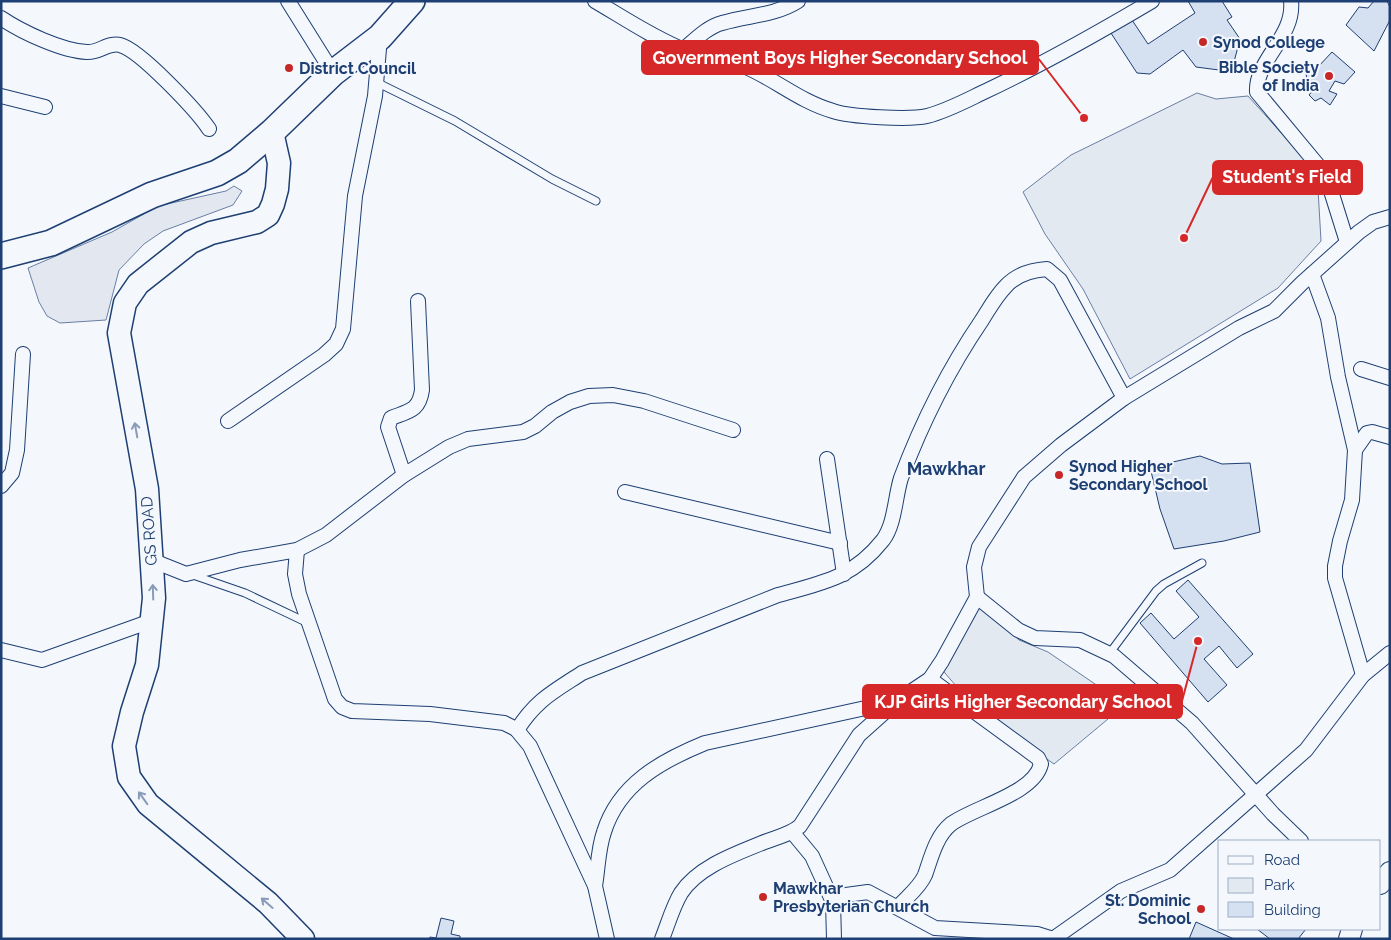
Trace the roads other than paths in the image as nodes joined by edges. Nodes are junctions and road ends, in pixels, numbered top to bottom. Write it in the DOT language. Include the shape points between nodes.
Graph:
graph roads {
  1 [pos="288,1"];
  2 [pos="412,1"];
  3 [pos="595,1"];
  4 [pos="798,1"];
  5 [pos="1152,1"];
  6 [pos="1291,1"];
  7 [pos="1,18"];
  8 [pos="380,37"];
  9 [pos="683,50"];
  10 [pos="333,73"];
  11 [pos="376,82"];
  12 [pos="1,96"];
  13 [pos="45,107"];
  14 [pos="209,129"];
  15 [pos="272,132"];
  16 [pos="596,201"];
  17 [pos="1390,217"];
  18 [pos="1347,242"];
  19 [pos="1,256"];
  20 [pos="1312,274"];
  21 [pos="418,301"];
  22 [pos="23,354"];
  23 [pos="1361,369"];
  24 [pos="1390,378"];
  25 [pos="1124,398"];
  26 [pos="228,421"];
  27 [pos="733,430"];
  28 [pos="1390,437"];
  29 [pos="1355,450"];
  30 [pos="827,459"];
  31 [pos="404,475"];
  32 [pos="1,486"];
  33 [pos="625,492"];
  34 [pos="840,543"];
  35 [pos="297,550"];
  36 [pos="151,560"];
  37 [pos="1202,564"];
  38 [pos="186,574"];
  39 [pos="844,574"];
  40 [pos="977,597"];
  41 [pos="151,621"];
  42 [pos="310,624"];
  43 [pos="1,650"];
  44 [pos="1390,653"];
  45 [pos="1109,654"];
  46 [pos="1362,675"];
  47 [pos="930,679"];
  48 [pos="897,701"];
  49 [pos="517,730"];
  50 [pos="1257,795"];
  51 [pos="792,833"];
  52 [pos="1300,840"];
  53 [pos="1390,872"];
  54 [pos="1381,883"];
  55 [pos="595,886"];
  56 [pos="833,902"];
  57 [pos="898,907"];
  58 [pos="303,938"];
  59 [pos="607,939"];
  60 [pos="662,939"];
  61 [pos="834,939"];
  62 [pos="1053,939"];
  1 -- 10 [label="street"];
  2 -- 8 [label="highway"];
  3 -- 9 [label="street" via="641,30"];
  4 -- 9 [label="street" via="776,12 722,23"];
  5 -- 9 [label="street" via="1009,80 941,112 925,116 835,112 743,65"];
  6 -- 18 [label="street" via="1292,12 1286,30 1261,74 1257,92 1326,175"];
  7 -- 14 [label="street" via="38,37 85,52 114,45 130,49 187,102"];
  8 -- 10 [label="highway"];
  8 -- 11 [label="street"];
  10 -- 15 [label="highway"];
  11 -- 16 [label="lane" via="455,121 544,175"];
  11 -- 26 [label="street" via="355,196 343,329 336,344 324,355"];
  12 -- 13 [label="street"];
  15 -- 19 [label="highway" via="217,174 152,195 51,243"];
  36 -- 15 [label="main road, GS ROAD, one-way" via="147,489 119,333 125,303 138,284 191,242 211,233 258,222 268,215 277,189 279,163"];
  17 -- 18 [label="street" via="1373,222"];
  18 -- 20 [label="street"];
  20 -- 25 [label="street" via="1274,311 1239,328"];
  20 -- 29 [label="street" via="1328,318"];
  21 -- 31 [label="street" via="420,402 413,410 388,422"];
  22 -- 32 [label="street" via="16,450 12,473"];
  23 -- 24 [label="street"];
  25 -- 39 [label="street" via="1060,280 1047,269 1019,276 1006,286 955,360 921,429 884,538"];
  25 -- 40 [label="street" via="1024,477 979,547 974,567"];
  27 -- 31 [label="street" via="644,401 613,395 589,396 558,409 523,432 468,439 449,447"];
  28 -- 29 [label="street" via="1367,433"];
  29 -- 46 [label="street" via="1352,500 1340,541 1335,578"];
  30 -- 34 [label="street"];
  31 -- 35 [label="street" via="326,535"];
  33 -- 34 [label="street"];
  34 -- 39 [label="street"];
  35 -- 38 [label="street"];
  35 -- 42 [label="street" via="294,574"];
  36 -- 38 [label="street"];
  41 -- 36 [label="main road, GS ROAD, one-way" via="154,598"];
  37 -- 45 [label="lane" via="1156,591"];
  38 -- 42 [label="lane" via="245,593"];
  39 -- 49 [label="street" via="822,584 778,595 582,673 532,707"];
  40 -- 45 [label="street" via="1018,630 1035,638 1080,640"];
  40 -- 47 [label="street"];
  41 -- 43 [label="street" via="42,660"];
  58 -- 41 [label="main road, GS ROAD, one-way" via="268,903 148,804 129,777 124,746 147,665"];
  42 -- 49 [label="street" via="328,686 342,707 352,711 430,714 504,723"];
  44 -- 46 [label="street"];
  45 -- 50 [label="street" via="1148,683 1192,723"];
  46 -- 50 [label="street" via="1306,750"];
  47 -- 48 [label="street"];
  47 -- 57 [label="street" via="1042,764 1020,789 949,826 930,856 924,875"];
  48 -- 51 [label="street" via="859,735 800,826"];
  48 -- 55 [label="street" via="705,743 658,766 621,796 603,833"];
  49 -- 55 [label="street" via="530,746"];
  50 -- 52 [label="street"];
  50 -- 62 [label="street" via="1170,870 1121,891"];
  51 -- 56 [label="street" via="812,856"];
  51 -- 60 [label="street" via="754,846 701,872 680,894"];
  53 -- 54 [label="street"];
  55 -- 59 [label="street"];
  56 -- 57 [label="street" via="846,895 868,892"];
  56 -- 61 [label="street"];
  57 -- 62 [label="street" via="935,928 1038,934"];
}
